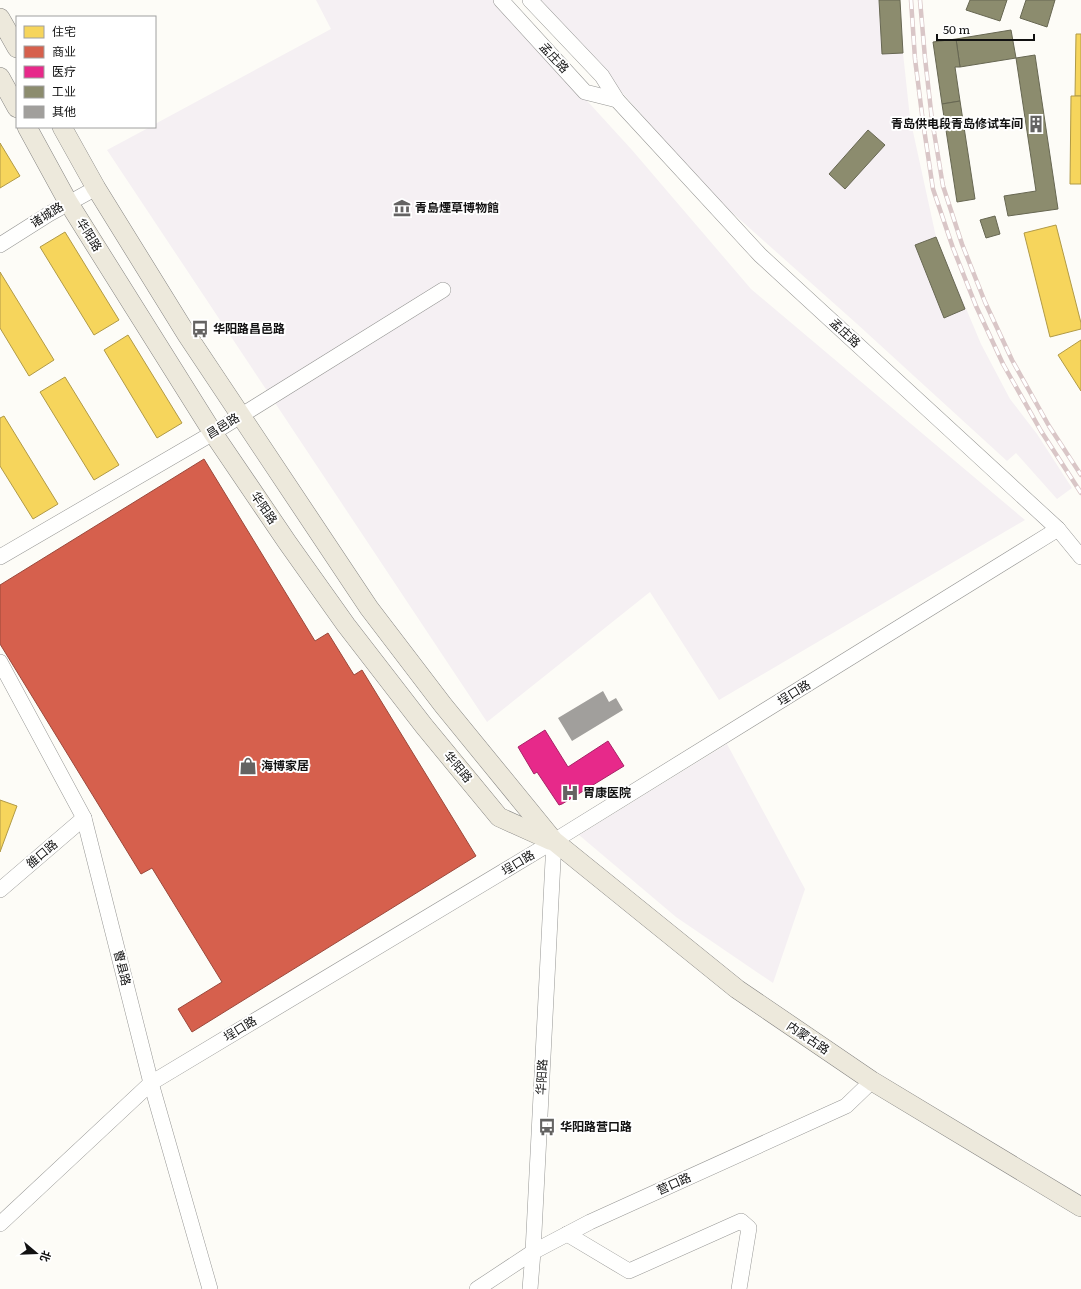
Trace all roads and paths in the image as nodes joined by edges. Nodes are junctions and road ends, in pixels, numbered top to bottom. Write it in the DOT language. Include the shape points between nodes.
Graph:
graph roads {
  1 [pos="501,0"];
  2 [pos="530,0"];
  3 [pos="0,18"];
  4 [pos="16,46"];
  5 [pos="0,76"];
  6 [pos="617,100"];
  7 [pos="16,106"];
  8 [pos="28,128"];
  9 [pos="63,128"];
  10 [pos="96,188"];
  11 [pos="68,202"];
  12 [pos="0,245"];
  13 [pos="443,290"];
  14 [pos="240,415"];
  15 [pos="213,433"];
  16 [pos="1058,529"];
  17 [pos="0,557"];
  18 [pos="1081,557"];
  19 [pos="0,662"];
  20 [pos="84,818"];
  21 [pos="554,841"];
  22 [pos="0,890"];
  23 [pos="872,1081"];
  24 [pos="151,1083"];
  25 [pos="1081,1207"];
  26 [pos="0,1224"];
  27 [pos="567,1234"];
  28 [pos="533,1252"];
  29 [pos="210,1289"];
  30 [pos="477,1289"];
  31 [pos="530,1289"];
  32 [pos="739,1289"];
  1 -- 6 [label="street, 孟庄路" via="585,92"];
  2 -- 6 [label="street, 孟庄路" via="602,76"];
  3 -- 4 [label="main road"];
  5 -- 7 [label="main road"];
  6 -- 16 [label="street, 孟庄路" via="760,255"];
  8 -- 11 [label="main road, 华阳路"];
  9 -- 10 [label="main road"];
  10 -- 11 [label="street, 诸城路"];
  10 -- 14 [label="main road"];
  11 -- 12 [label="street, 诸城路"];
  11 -- 15 [label="main road, 华阳路"];
  13 -- 14 [label="street, 昌邑路"];
  14 -- 15 [label="street, 昌邑路"];
  14 -- 21 [label="main road" via="369,608 443,705"];
  15 -- 17 [label="street, 昌邑路"];
  15 -- 21 [label="main road, 华阳路" via="346,625 499,817"];
  16 -- 18 [label="street, 孟庄路"];
  16 -- 21 [label="street, 埕口路"];
  19 -- 20 [label="street, 曹县路"];
  20 -- 22 [label="street, 雒口路"];
  20 -- 24 [label="street, 曹县路"];
  21 -- 23 [label="main road, 内蒙古路" via="737,989"];
  21 -- 24 [label="street, 埕口路"];
  21 -- 28 [label="street, 华阳路"];
  23 -- 25 [label="main road, 内蒙古路"];
  23 -- 27 [label="street, 营口路" via="846,1106"];
  24 -- 26 [label="street, 埕口路"];
  24 -- 29 [label="street, 曹县路"];
  27 -- 28 [label="street, 营口路"];
  27 -- 32 [label="street" via="629,1271 741,1221 749,1228"];
  28 -- 30 [label="street, 营口路"];
  28 -- 31 [label="street, 华阳路"];
}
